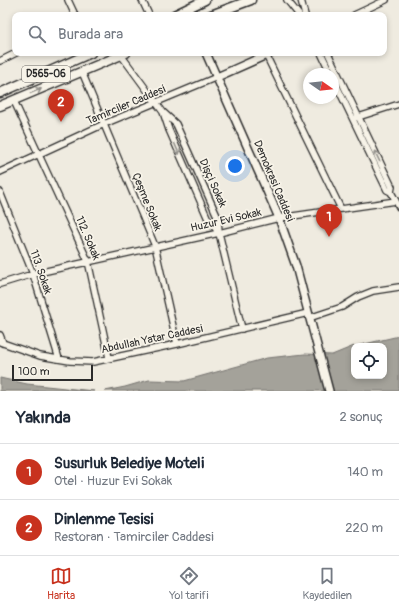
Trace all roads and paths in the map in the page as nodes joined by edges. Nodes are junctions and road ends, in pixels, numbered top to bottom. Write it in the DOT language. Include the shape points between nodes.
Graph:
graph roads {
  1 [pos="68,0"];
  2 [pos="142,0"];
  3 [pos="205,0"];
  4 [pos="251,0"];
  5 [pos="287,0"];
  6 [pos="301,0"];
  7 [pos="386,0"];
  8 [pos="74,12"];
  9 [pos="148,12"];
  10 [pos="180,12"];
  11 [pos="220,12"];
  12 [pos="297,12"];
  13 [pos="304,12"];
  14 [pos="360,12"];
  15 [pos="12,55"];
  16 [pos="84,56"];
  17 [pos="119,56"];
  18 [pos="125,56"];
  19 [pos="207,56"];
  20 [pos="263,56"];
  21 [pos="269,56"];
  22 [pos="322,56"];
  23 [pos="329,56"];
  24 [pos="0,61"];
  25 [pos="328,68"];
  26 [pos="82,72"];
  27 [pos="217,76"];
  28 [pos="339,88"];
  29 [pos="0,93"];
  30 [pos="14,101"];
  31 [pos="157,103"];
  32 [pos="399,104"];
  33 [pos="0,106"];
  34 [pos="163,112"];
  35 [pos="356,118"];
  36 [pos="104,124"];
  37 [pos="38,155"];
  38 [pos="0,172"];
  39 [pos="0,192"];
  40 [pos="396,201"];
  41 [pos="399,207"];
  42 [pos="341,209"];
  43 [pos="279,218"];
  44 [pos="219,233"];
  45 [pos="155,246"];
  46 [pos="88,262"];
  47 [pos="33,274"];
  48 [pos="0,284"];
  49 [pos="399,287"];
  50 [pos="309,318"];
  51 [pos="242,328"];
  52 [pos="0,335"];
  53 [pos="2,343"];
  54 [pos="177,344"];
  55 [pos="109,358"];
  56 [pos="59,359"];
  57 [pos="328,391"];
  1 -- 8 [label="street"];
  2 -- 9 [label="street"];
  3 -- 10 [label="highway"];
  4 -- 11 [label="highway"];
  5 -- 12 [label="street"];
  6 -- 13 [label="street"];
  7 -- 14 [label="street"];
  15 -- 24 [label="street"];
  16 -- 29 [label="highway, D565-06"];
  17 -- 26 [label="highway, D565-06"];
  18 -- 31 [label="street"];
  19 -- 27 [label="main road, Demokrasi Caddesi"];
  20 -- 27 [label="main road"];
  21 -- 42 [label="street"];
  22 -- 25 [label="street"];
  23 -- 35 [label="street"];
  30 -- 26 [label="highway, D565-06, one-way"];
  26 -- 36 [label="street, Çeşme Sokak"];
  27 -- 31 [label="street, Tamirciler Caddesi"];
  27 -- 43 [label="main road, Demokrasi Caddesi"];
  28 -- 35 [label="street"];
  30 -- 33 [label="highway, D565-06"];
  30 -- 37 [label="street, 112. Sokak"];
  31 -- 34 [label="street"];
  31 -- 36 [label="street, Tamirciler Caddesi"];
  32 -- 35 [label="street"];
  34 -- 44 [label="street, Dişçi Sokak, one-way" via="208,219"];
  34 -- 44 [label="street, Dişçi Sokak" via="176,124 218,218"];
  35 -- 40 [label="street" via="392,187 391,192"];
  36 -- 37 [label="street, Tamirciler Caddesi"];
  36 -- 45 [label="street, Çeşme Sokak"];
  37 -- 38 [label="street, Tamirciler Caddesi"];
  37 -- 46 [label="street, 112. Sokak"];
  39 -- 47 [label="street, 113. Sokak"];
  40 -- 41 [label="street"];
  40 -- 42 [label="street, Huzur Evi Sokak"];
  42 -- 43 [label="street, Huzur Evi Sokak"];
  43 -- 44 [label="street, Huzur Evi Sokak"];
  43 -- 50 [label="main road, Demokrasi Caddesi" via="296,266"];
  44 -- 45 [label="street, Huzur Evi Sokak"];
  44 -- 51 [label="street"];
  45 -- 46 [label="street, Huzur Evi Sokak"];
  45 -- 54 [label="street, Çeşme Sokak"];
  46 -- 47 [label="street, Huzur Evi Sokak"];
  46 -- 55 [label="street, 112. Sokak"];
  47 -- 48 [label="street, Huzur Evi Sokak"];
  47 -- 56 [label="street, 113. Sokak"];
  49 -- 50 [label="street, Abdullah Yatar Caddesi" via="358,297 342,307"];
  50 -- 51 [label="street, Abdullah Yatar Caddesi"];
  50 -- 57 [label="main road, Demokrasi Caddesi"];
  51 -- 54 [label="street, Abdullah Yatar Caddesi"];
  52 -- 53 [label="street"];
  53 -- 56 [label="street, Abdullah Yatar Caddesi" via="40,356"];
  54 -- 55 [label="street, Abdullah Yatar Caddesi"];
  55 -- 56 [label="street, Abdullah Yatar Caddesi" via="94,362"];
}
